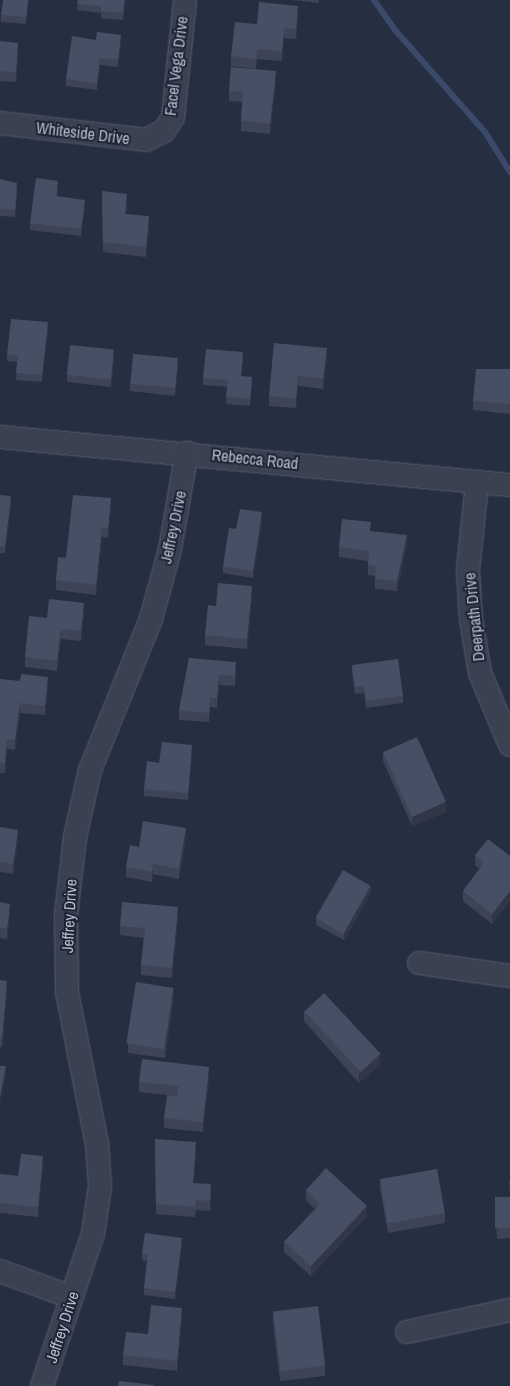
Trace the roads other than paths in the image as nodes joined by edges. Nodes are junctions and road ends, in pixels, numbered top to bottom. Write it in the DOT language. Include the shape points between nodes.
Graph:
graph roads {
  1 [pos="185,0"];
  2 [pos="0,124"];
  3 [pos="164,131"];
  4 [pos="0,437"];
  5 [pos="187,452"];
  6 [pos="477,483"];
  7 [pos="510,485"];
  8 [pos="510,745"];
  9 [pos="419,963"];
  10 [pos="510,976"];
  11 [pos="0,1270"];
  12 [pos="72,1297"];
  13 [pos="510,1310"];
  14 [pos="407,1332"];
  15 [pos="42,1386"];
  1 -- 3 [label="street, Facel Vega Drive" via="173,117"];
  2 -- 3 [label="street, Whiteside Drive" via="146,140"];
  4 -- 5 [label="street, Rebecca Road"];
  5 -- 6 [label="street, Rebecca Road"];
  5 -- 12 [label="street, Jeffrey Drive" via="170,549 151,619 90,770 75,837 66,915 67,992 97,1144 100,1186 93,1234"];
  6 -- 7 [label="street, Rebecca Road"];
  6 -- 8 [label="street, Deerpath Drive" via="468,570 471,619 480,673"];
  9 -- 10 [label="street"];
  11 -- 12 [label="street"];
  12 -- 15 [label="street, Jeffrey Drive"];
  13 -- 14 [label="street"];
}
